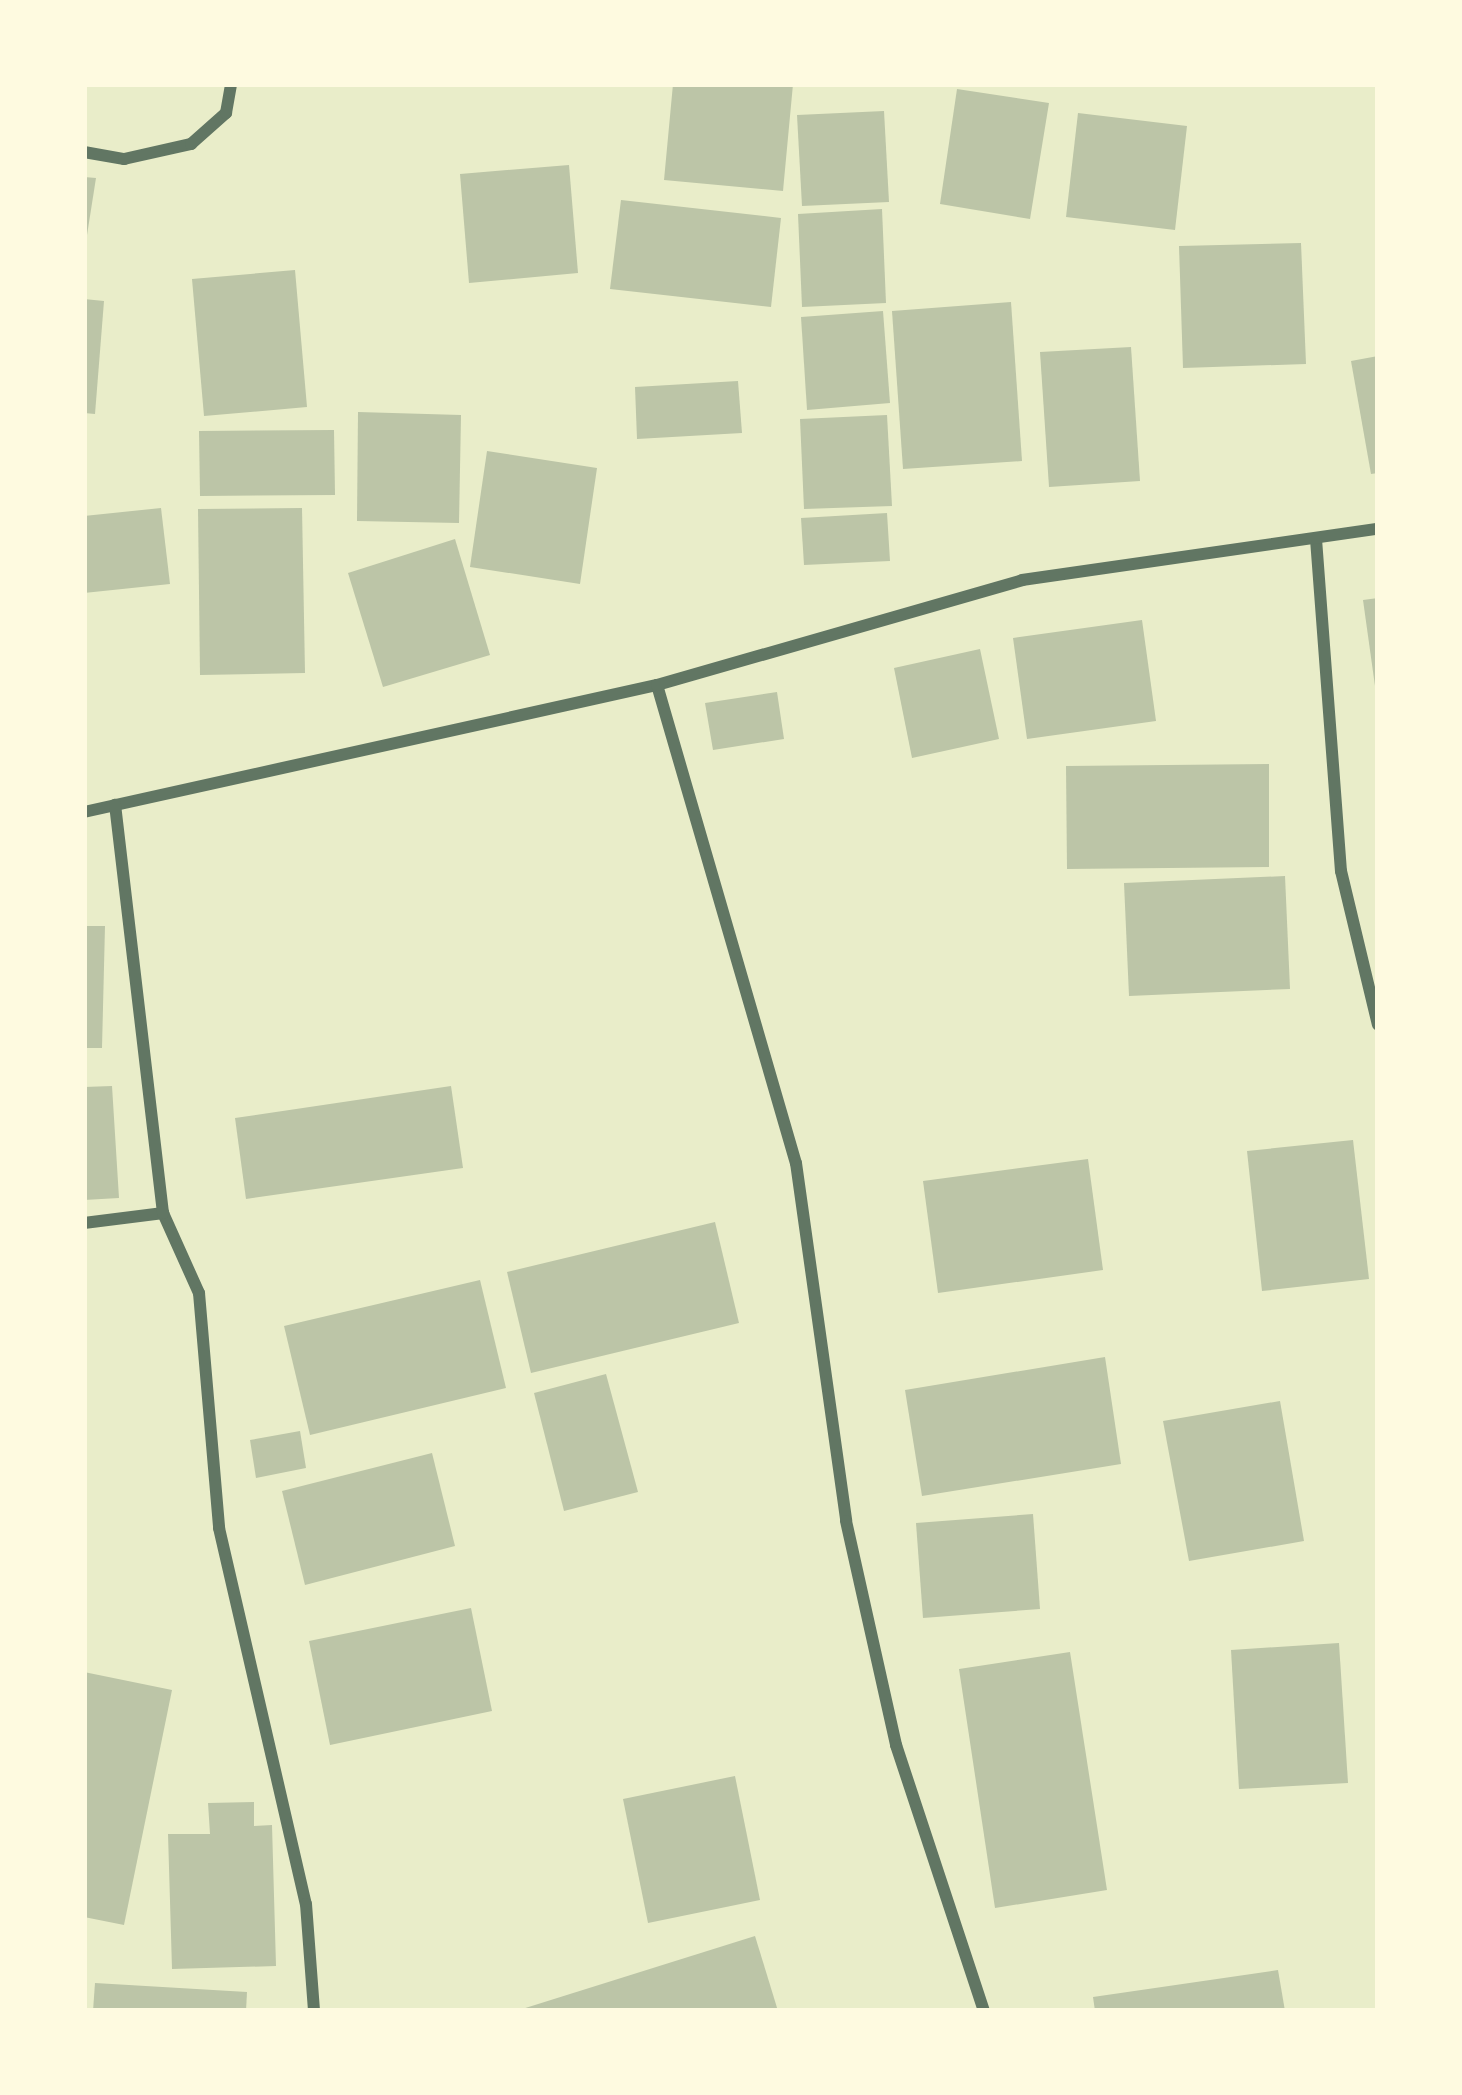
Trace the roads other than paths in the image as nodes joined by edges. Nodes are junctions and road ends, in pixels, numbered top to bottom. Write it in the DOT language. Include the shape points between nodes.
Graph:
graph roads {
  1 [pos="231,84"];
  2 [pos="84,152"];
  3 [pos="1378,530"];
  4 [pos="1316,539"];
  5 [pos="657,685"];
  6 [pos="115,805"];
  7 [pos="84,812"];
  8 [pos="1378,1025"];
  9 [pos="163,1214"];
  10 [pos="84,1223"];
  11 [pos="314,2011"];
  12 [pos="984,2011"];
  1 -- 2 [label="street" via="226,113 191,144 124,159"];
  3 -- 4 [label="street"];
  4 -- 5 [label="street" via="1022,580"];
  4 -- 8 [label="street" via="1341,871"];
  5 -- 6 [label="street"];
  5 -- 12 [label="street" via="796,1163 846,1521 896,1745"];
  6 -- 7 [label="street"];
  6 -- 9 [label="street"];
  9 -- 10 [label="street"];
  9 -- 11 [label="street" via="199,1293 219,1528 306,1904"];
}
